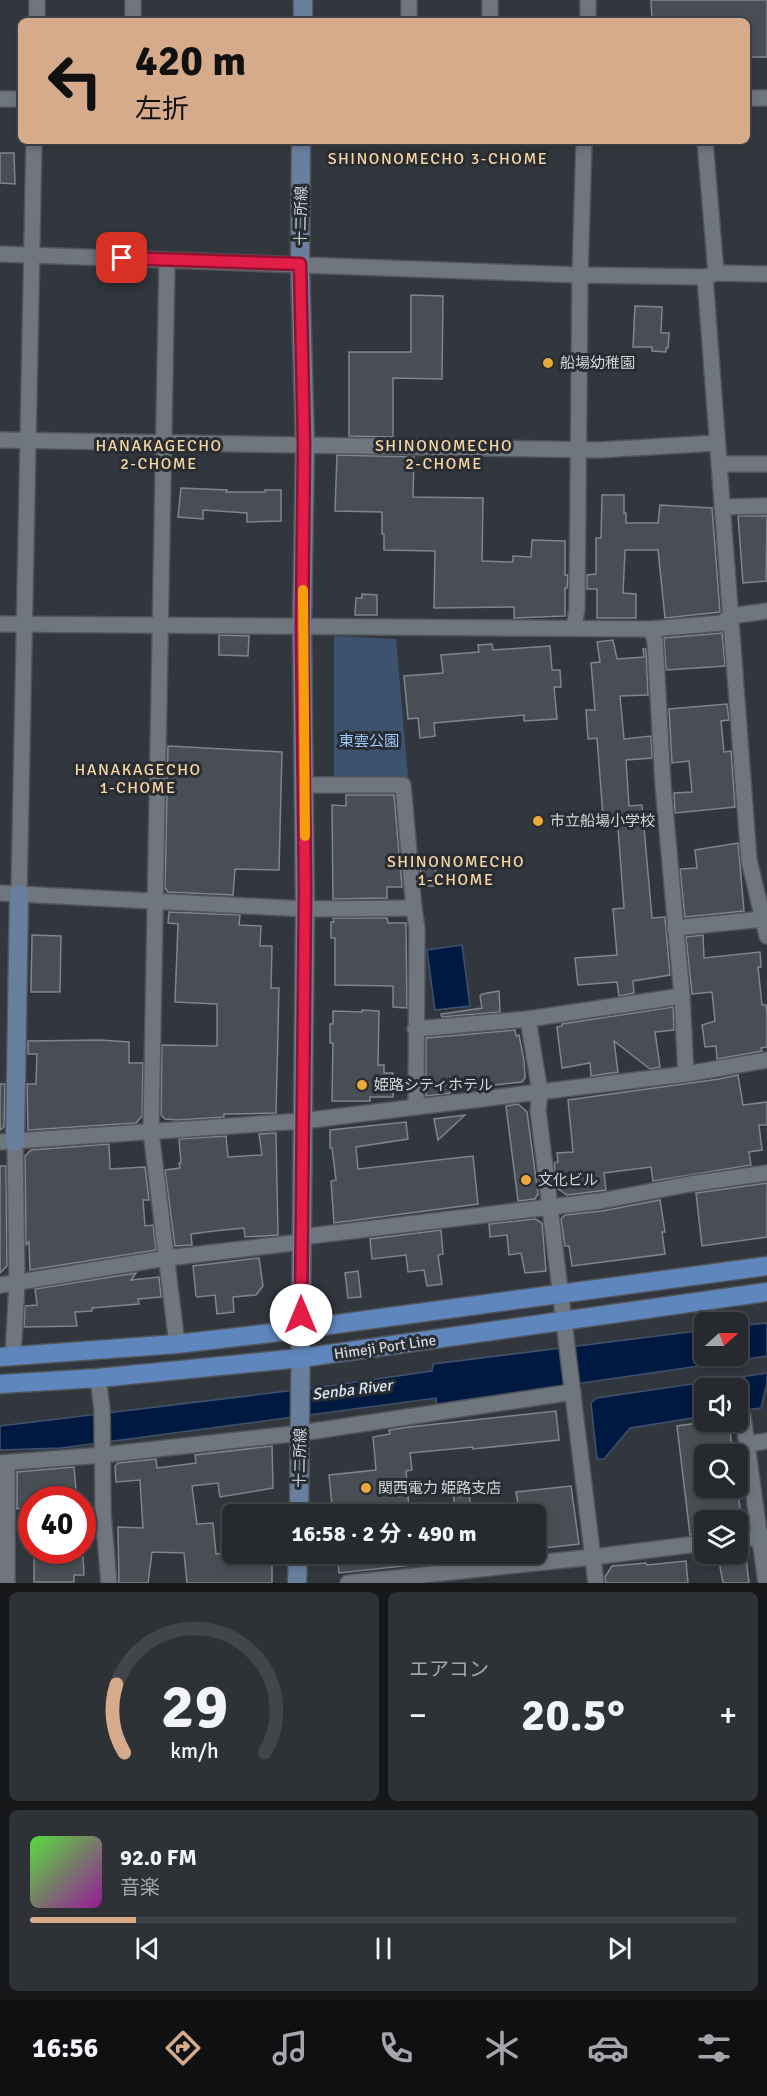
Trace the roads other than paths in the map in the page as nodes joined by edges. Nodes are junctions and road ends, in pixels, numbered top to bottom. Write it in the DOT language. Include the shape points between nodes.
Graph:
graph roads {
  1 [pos="37,0"];
  2 [pos="133,0"];
  3 [pos="303,0"];
  4 [pos="409,0"];
  5 [pos="490,0"];
  6 [pos="588,0"];
  7 [pos="36,18"];
  8 [pos="133,18"];
  9 [pos="303,18"];
  10 [pos="409,18"];
  11 [pos="490,18"];
  12 [pos="588,18"];
  13 [pos="750,98"];
  14 [pos="767,98"];
  15 [pos="0,99"];
  16 [pos="18,99"];
  17 [pos="34,144"];
  18 [pos="301,144"];
  19 [pos="584,144"];
  20 [pos="705,144"];
  21 [pos="0,254"];
  22 [pos="32,255"];
  23 [pos="167,260"];
  24 [pos="300,264"];
  25 [pos="580,274"];
  26 [pos="767,274"];
  27 [pos="711,275"];
  28 [pos="0,440"];
  29 [pos="27,440"];
  30 [pos="717,443"];
  31 [pos="164,444"];
  32 [pos="304,445"];
  33 [pos="578,449"];
  34 [pos="767,464"];
  35 [pos="718,465"];
  36 [pos="767,506"];
  37 [pos="722,507"];
  38 [pos="767,611"];
  39 [pos="731,616"];
  40 [pos="0,624"];
  41 [pos="24,624"];
  42 [pos="160,626"];
  43 [pos="302,626"];
  44 [pos="574,628"];
  45 [pos="651,629"];
  46 [pos="305,785"];
  47 [pos="0,893"];
  48 [pos="19,894"];
  49 [pos="154,900"];
  50 [pos="305,909"];
  51 [pos="414,909"];
  52 [pos="763,919"];
  53 [pos="675,928"];
  54 [pos="767,936"];
  55 [pos="682,996"];
  56 [pos="528,1019"];
  57 [pos="415,1029"];
  58 [pos="767,1060"];
  59 [pos="686,1074"];
  60 [pos="540,1092"];
  61 [pos="416,1107"];
  62 [pos="302,1121"];
  63 [pos="150,1132"];
  64 [pos="8,1142"];
  65 [pos="767,1173"];
  66 [pos="551,1206"];
  67 [pos="301,1240"];
  68 [pos="166,1258"];
  69 [pos="767,1266"];
  70 [pos="17,1283"];
  71 [pos="0,1285"];
  72 [pos="767,1292"];
  73 [pos="559,1295"];
  74 [pos="564,1322"];
  75 [pos="301,1330"];
  76 [pos="177,1344"];
  77 [pos="6,1356"];
  78 [pos="301,1358"];
  79 [pos="98,1378"];
  80 [pos="0,1384"];
  81 [pos="573,1392"];
  82 [pos="746,1432"];
  83 [pos="301,1433"];
  84 [pos="767,1441"];
  85 [pos="748,1444"];
  86 [pos="102,1455"];
  87 [pos="4,1463"];
  88 [pos="299,1504"];
  89 [pos="763,1537"];
  90 [pos="748,1538"];
  91 [pos="694,1544"];
  92 [pos="593,1557"];
  93 [pos="298,1564"];
  94 [pos="434,1579"];
  95 [pos="6,1583"];
  96 [pos="109,1583"];
  97 [pos="297,1583"];
  98 [pos="348,1583"];
  99 [pos="596,1583"];
  100 [pos="766,1583"];
  1 -- 7 [label="street"];
  2 -- 8 [label="street"];
  3 -- 9 [label="street"];
  4 -- 10 [label="street"];
  5 -- 11 [label="street"];
  6 -- 12 [label="street"];
  13 -- 14 [label="street"];
  15 -- 16 [label="street"];
  17 -- 22 [label="street"];
  18 -- 24 [label="street, 十二所線"];
  19 -- 25 [label="street"];
  20 -- 27 [label="street"];
  21 -- 22 [label="street"];
  22 -- 23 [label="street"];
  22 -- 29 [label="street"];
  23 -- 24 [label="street"];
  23 -- 31 [label="street"];
  24 -- 25 [label="street"];
  24 -- 32 [label="street, 十二所線"];
  25 -- 27 [label="street"];
  25 -- 33 [label="street"];
  26 -- 27 [label="street"];
  27 -- 30 [label="street"];
  28 -- 29 [label="street"];
  29 -- 31 [label="street"];
  29 -- 41 [label="street"];
  30 -- 33 [label="street"];
  30 -- 35 [label="street"];
  31 -- 32 [label="street"];
  31 -- 42 [label="street"];
  32 -- 33 [label="street"];
  32 -- 43 [label="street, 十二所線"];
  33 -- 44 [label="street"];
  34 -- 35 [label="street"];
  35 -- 37 [label="street"];
  36 -- 37 [label="street"];
  37 -- 39 [label="street"];
  38 -- 39 [label="street"];
  39 -- 45 [label="street" via="722,623"];
  39 -- 52 [label="street" via="749,860"];
  40 -- 41 [label="street"];
  41 -- 42 [label="street"];
  41 -- 48 [label="street"];
  42 -- 43 [label="street"];
  42 -- 49 [label="street"];
  43 -- 44 [label="street"];
  43 -- 46 [label="street, 十二所線"];
  44 -- 45 [label="street"];
  45 -- 53 [label="street" via="655,641"];
  46 -- 50 [label="street, 十二所線"];
  46 -- 51 [label="street" via="403,785"];
  47 -- 48 [label="street"];
  48 -- 49 [label="street"];
  48 -- 64 [label="street"];
  49 -- 50 [label="street"];
  49 -- 63 [label="street"];
  50 -- 51 [label="street"];
  50 -- 62 [label="street, 十二所線"];
  51 -- 57 [label="street"];
  52 -- 53 [label="street"];
  52 -- 54 [label="street"];
  53 -- 55 [label="street"];
  55 -- 56 [label="street"];
  55 -- 59 [label="street"];
  56 -- 57 [label="street"];
  56 -- 60 [label="street"];
  57 -- 61 [label="street"];
  58 -- 59 [label="street"];
  59 -- 60 [label="street"];
  60 -- 61 [label="street"];
  60 -- 66 [label="street" via="538,1110"];
  61 -- 62 [label="street"];
  62 -- 63 [label="street"];
  62 -- 67 [label="street, 十二所線"];
  63 -- 64 [label="street"];
  63 -- 68 [label="street"];
  64 -- 70 [label="street"];
  65 -- 66 [label="street"];
  66 -- 67 [label="street"];
  66 -- 73 [label="street"];
  67 -- 68 [label="street"];
  67 -- 75 [label="street, 十二所線"];
  68 -- 70 [label="street"];
  68 -- 76 [label="street"];
  69 -- 73 [label="main road, Himeji Port Line"];
  70 -- 71 [label="street"];
  70 -- 77 [label="street"];
  72 -- 74 [label="main road, Himeji Port Line"];
  73 -- 74 [label="street"];
  73 -- 75 [label="main road, Himeji Port Line"];
  74 -- 78 [label="main road, Himeji Port Line"];
  74 -- 81 [label="street"];
  75 -- 76 [label="main road, Himeji Port Line"];
  75 -- 78 [label="street, 十二所線"];
  76 -- 77 [label="main road, Himeji Port Line"];
  78 -- 79 [label="main road, Himeji Port Line"];
  78 -- 83 [label="street, 十二所線"];
  79 -- 80 [label="main road, Himeji Port Line"];
  79 -- 86 [label="street"];
  81 -- 83 [label="street"];
  81 -- 92 [label="street"];
  82 -- 85 [label="street"];
  83 -- 86 [label="street"];
  83 -- 88 [label="street, 十二所線"];
  84 -- 85 [label="street"];
  85 -- 89 [label="street"];
  86 -- 87 [label="street"];
  86 -- 96 [label="street"];
  87 -- 95 [label="street"];
  89 -- 90 [label="street"];
  89 -- 100 [label="street"];
  91 -- 92 [label="street"];
  92 -- 94 [label="street"];
  92 -- 99 [label="street"];
  93 -- 97 [label="street"];
  94 -- 98 [label="street"];
}
